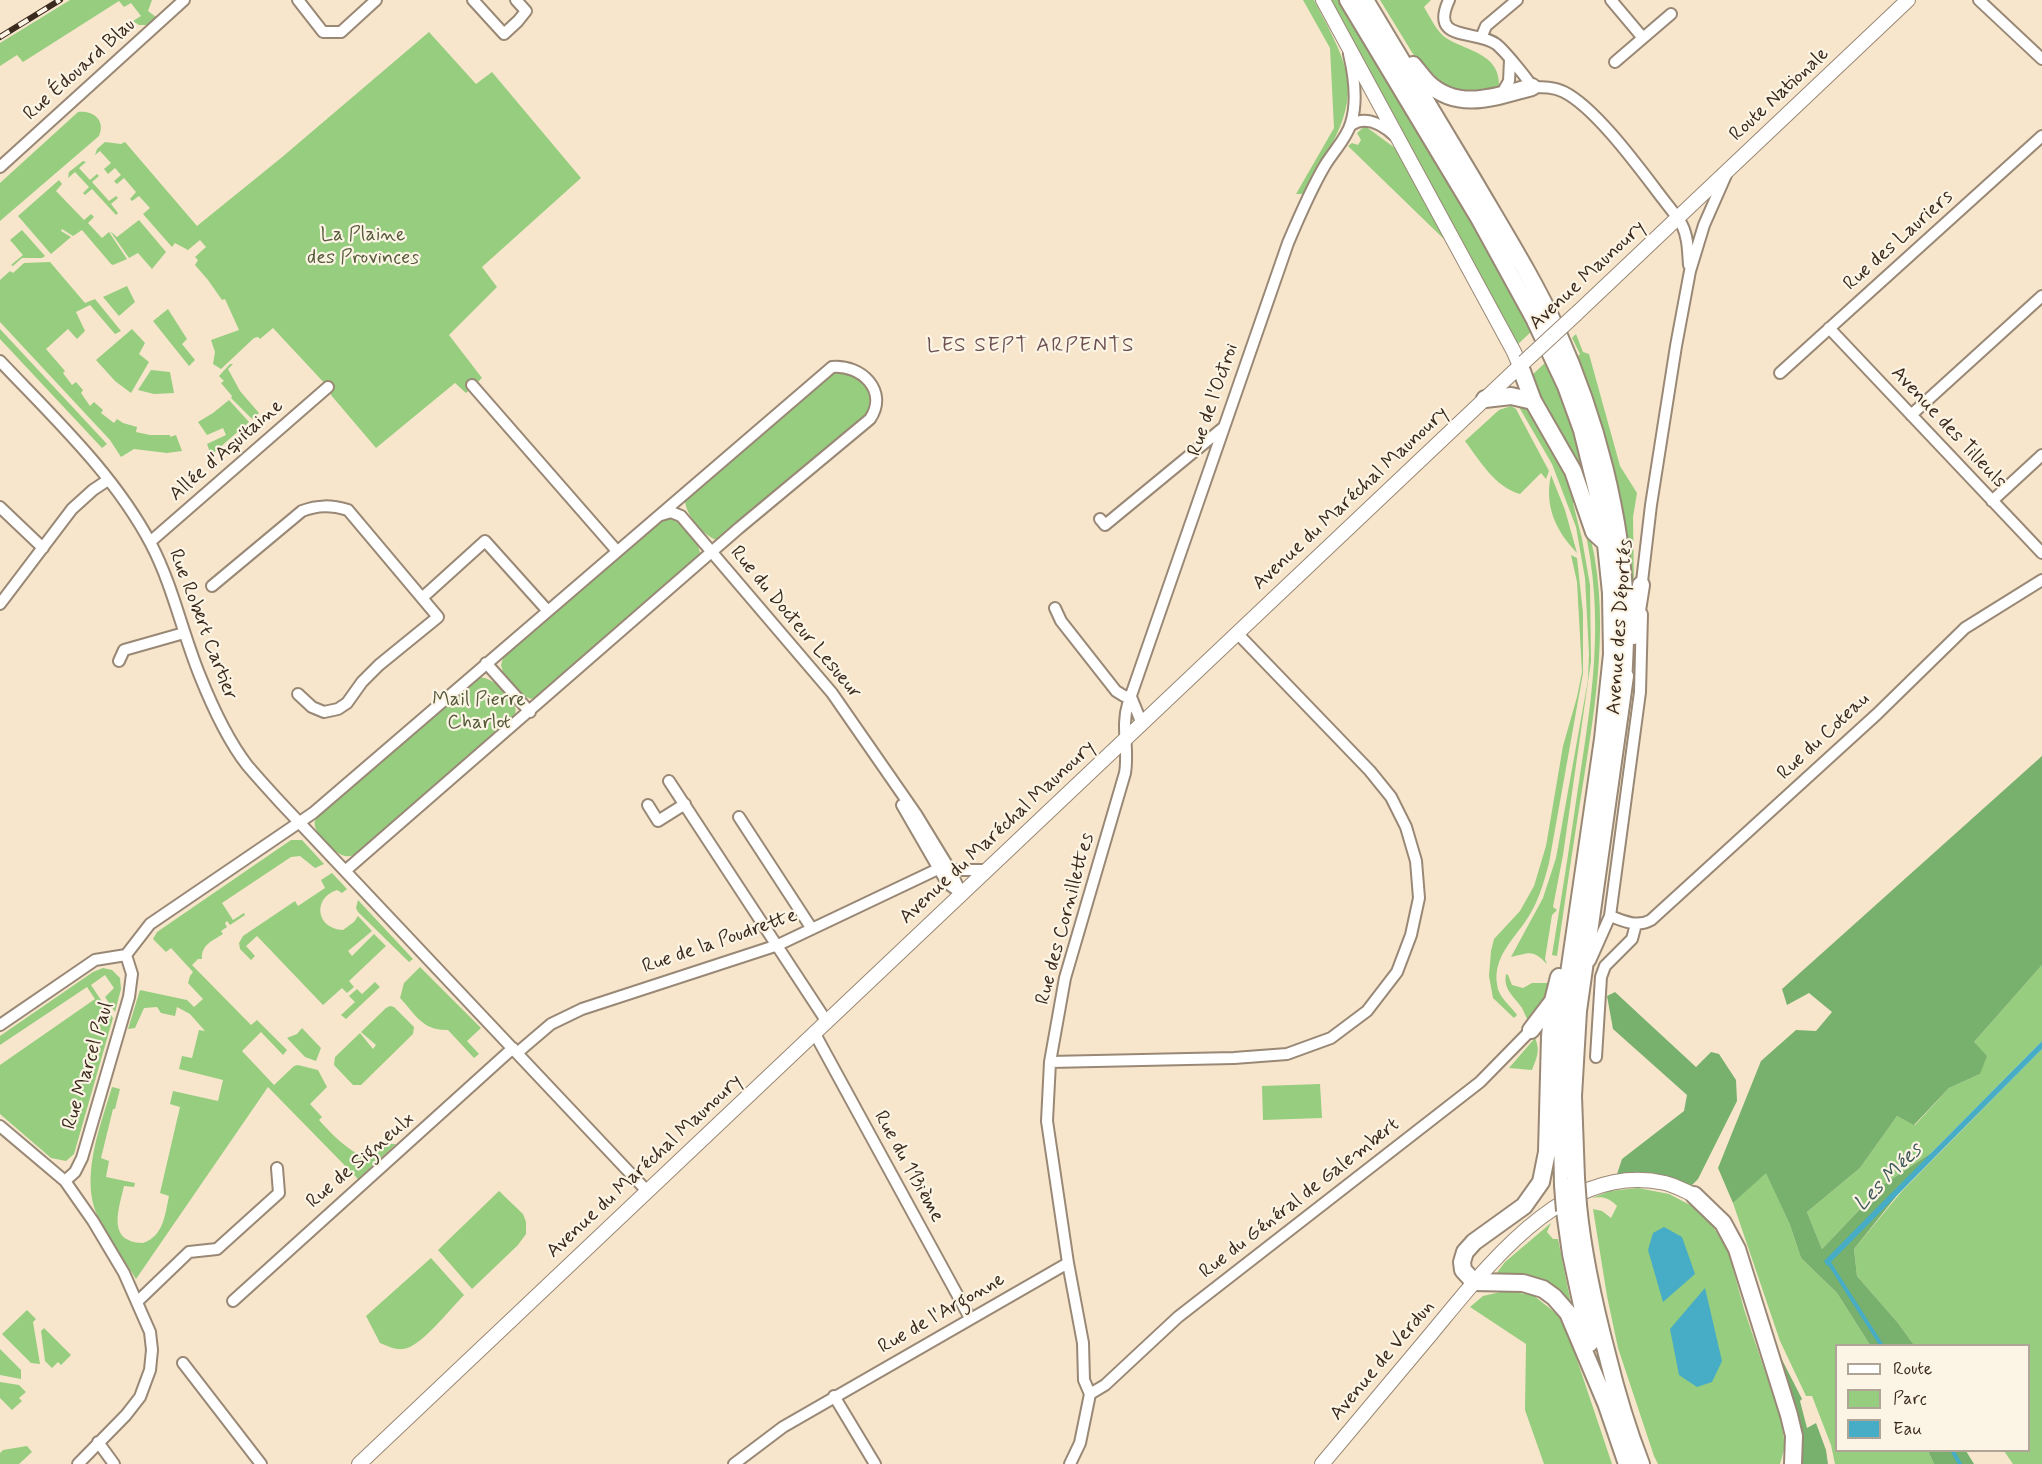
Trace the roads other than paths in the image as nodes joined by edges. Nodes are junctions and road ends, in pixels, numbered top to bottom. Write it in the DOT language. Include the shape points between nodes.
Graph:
graph roads {
  1 [pos="184,0"];
  2 [pos="298,0"];
  3 [pos="376,0"];
  4 [pos="473,0"];
  5 [pos="516,0"];
  6 [pos="1323,0"];
  7 [pos="1348,0"];
  8 [pos="1365,0"];
  9 [pos="1449,0"];
  10 [pos="1517,0"];
  11 [pos="1611,0"];
  12 [pos="1908,0"];
  13 [pos="1979,0"];
  14 [pos="1671,14"];
  15 [pos="1373,15"];
  16 [pos="1481,38"];
  17 [pos="1643,38"];
  18 [pos="1344,39"];
  19 [pos="2042,59"];
  20 [pos="1510,60"];
  21 [pos="1615,62"];
  22 [pos="1532,87"];
  23 [pos="1500,95"];
  24 [pos="1351,124"];
  25 [pos="2042,136"];
  26 [pos="1402,142"];
  27 [pos="0,167"];
  28 [pos="1727,171"];
  29 [pos="1678,218"];
  30 [pos="1690,272"];
  31 [pos="2042,296"];
  32 [pos="1829,328"];
  33 [pos="0,361"];
  34 [pos="1522,364"];
  35 [pos="1780,373"];
  36 [pos="472,385"];
  37 [pos="328,387"];
  38 [pos="1485,399"];
  39 [pos="1533,401"];
  40 [pos="1911,415"];
  41 [pos="1224,427"];
  42 [pos="2042,455"];
  43 [pos="108,480"];
  44 [pos="681,496"];
  45 [pos="1992,501"];
  46 [pos="0,507"];
  47 [pos="658,516"];
  48 [pos="681,516"];
  49 [pos="1100,519"];
  50 [pos="150,542"];
  51 [pos="1607,544"];
  52 [pos="43,548"];
  53 [pos="617,551"];
  54 [pos="712,552"];
  55 [pos="2042,553"];
  56 [pos="2042,580"];
  57 [pos="1641,585"];
  58 [pos="212,586"];
  59 [pos="422,598"];
  60 [pos="0,604"];
  61 [pos="1055,608"];
  62 [pos="548,610"];
  63 [pos="184,633"];
  64 [pos="1237,633"];
  65 [pos="119,661"];
  66 [pos="486,663"];
  67 [pos="1623,685"];
  68 [pos="298,694"];
  69 [pos="1131,697"];
  70 [pos="530,712"];
  71 [pos="1142,724"];
  72 [pos="1125,739"];
  73 [pos="669,781"];
  74 [pos="685,804"];
  75 [pos="648,806"];
  76 [pos="739,817"];
  77 [pos="299,822"];
  78 [pos="943,868"];
  79 [pos="987,870"];
  80 [pos="345,871"];
  81 [pos="961,893"];
  82 [pos="1610,916"];
  83 [pos="1636,924"];
  84 [pos="812,929"];
  85 [pos="778,945"];
  86 [pos="126,955"];
  87 [pos="1573,974"];
  88 [pos="1564,997"];
  89 [pos="827,1022"];
  90 [pos="0,1024"];
  91 [pos="1531,1030"];
  92 [pos="815,1034"];
  93 [pos="1550,1037"];
  94 [pos="515,1050"];
  95 [pos="1596,1057"];
  96 [pos="1050,1062"];
  97 [pos="0,1126"];
  98 [pos="278,1168"];
  99 [pos="64,1181"];
  100 [pos="647,1191"];
  101 [pos="1694,1195"];
  102 [pos="1569,1206"];
  103 [pos="1068,1263"];
  104 [pos="1474,1282"];
  105 [pos="138,1301"];
  106 [pos="233,1301"];
  107 [pos="970,1318"];
  108 [pos="183,1363"];
  109 [pos="1090,1394"];
  110 [pos="834,1396"];
  111 [pos="1611,1398"];
  112 [pos="98,1442"];
  113 [pos="1792,1462"];
  114 [pos="78,1464"];
  115 [pos="114,1464"];
  116 [pos="261,1464"];
  117 [pos="358,1464"];
  118 [pos="734,1464"];
  119 [pos="875,1464"];
  120 [pos="1070,1464"];
  121 [pos="1322,1464"];
  122 [pos="1627,1464"];
  123 [pos="1641,1464"];
  124 [pos="1651,1464"];
  1 -- 27 [label="street, Rue Édouard Blau"];
  2 -- 3 [label="street" via="323,32 341,32"];
  4 -- 5 [label="street" via="504,34 526,11"];
  6 -- 18 [label="main road"];
  7 -- 51 [label="highway, Avenue des Déportés" via="1479,218 1535,320 1582,430"];
  8 -- 15 [label="highway"];
  9 -- 16 [label="street" via="1443,13 1448,27 1459,34"];
  10 -- 16 [label="street" via="1486,26"];
  11 -- 17 [label="street"];
  12 -- 28 [label="main road, Route Nationale"];
  13 -- 19 [label="street"];
  14 -- 17 [label="street"];
  15 -- 23 [label="highway" via="1428,83 1445,96 1464,101"];
  15 -- 67 [label="highway" via="1499,223 1557,331 1586,406 1611,494 1623,584"];
  16 -- 20 [label="street" via="1497,44"];
  17 -- 21 [label="street"];
  18 -- 24 [label="street, Rue de l'Octroi" via="1353,78"];
  18 -- 26 [label="main road"];
  20 -- 22 [label="street"];
  20 -- 23 [label="street" via="1509,81"];
  22 -- 23 [label="highway"];
  22 -- 29 [label="street, Avenue des Déportés" via="1562,91 1583,105"];
  24 -- 26 [label="street" via="1366,119"];
  24 -- 41 [label="street, Rue de l'Octroi" via="1302,208"];
  25 -- 32 [label="street, Rue des Lauriers"];
  26 -- 34 [label="main road"];
  28 -- 29 [label="main road, Route Nationale"];
  28 -- 30 [label="street, Avenue des Déportés" via="1704,225"];
  29 -- 30 [label="street, Avenue des Déportés" via="1688,244"];
  29 -- 34 [label="main road, Avenue Maunoury, bridge"];
  30 -- 57 [label="street, Avenue des Déportés"];
  31 -- 40 [label="street"];
  32 -- 35 [label="street, Rue des Lauriers"];
  32 -- 40 [label="street, Avenue des Tilleuls"];
  33 -- 43 [label="street, Rue Robert Cartier"];
  34 -- 38 [label="main road, Avenue du Maréchal Maunoury"];
  34 -- 39 [label="highway"];
  36 -- 53 [label="street"];
  37 -- 50 [label="street, Allée d'Aquitaine"];
  38 -- 39 [label="highway" via="1511,396"];
  38 -- 64 [label="main road, Avenue du Maréchal Maunoury"];
  39 -- 51 [label="highway" via="1573,471 1594,532"];
  40 -- 45 [label="street, Avenue des Tilleuls"];
  41 -- 49 [label="street" via="1105,525"];
  41 -- 69 [label="street, Rue de l'Octroi"];
  42 -- 45 [label="street"];
  43 -- 50 [label="street, Rue Robert Cartier"];
  43 -- 52 [label="street" via="82,499"];
  44 -- 47 [label="street"];
  44 -- 48 [label="street" via="677,507"];
  44 -- 54 [label="street" via="832,367 854,368 875,390 878,400 870,419"];
  45 -- 55 [label="street, Avenue des Tilleuls"];
  46 -- 52 [label="street"];
  47 -- 48 [label="street" via="671,512"];
  47 -- 53 [label="street"];
  48 -- 54 [label="street, Rue du Docteur Lesueur"];
  50 -- 63 [label="street, Rue Robert Cartier" via="169,582"];
  51 -- 87 [label="highway, Avenue des Déportés" via="1612,654"];
  52 -- 60 [label="street"];
  53 -- 62 [label="street"];
  54 -- 70 [label="street"];
  54 -- 78 [label="street, Rue du Docteur Lesueur" via="832,693"];
  56 -- 83 [label="street, Rue du Coteau" via="1965,628 1877,714 1651,920"];
  57 -- 67 [label="highway"];
  57 -- 82 [label="street, Avenue des Déportés" via="1640,692"];
  58 -- 59 [label="street" via="302,511 325,505 348,510"];
  59 -- 62 [label="street" via="486,541"];
  59 -- 68 [label="street" via="438,617 379,665 347,703 324,712"];
  61 -- 69 [label="street" via="1116,691"];
  62 -- 66 [label="street"];
  63 -- 65 [label="street" via="124,650"];
  63 -- 77 [label="street, Rue Robert Cartier" via="219,719 246,763"];
  64 -- 71 [label="main road, Avenue du Maréchal Maunoury"];
  64 -- 96 [label="street" via="1370,771 1391,797 1406,827 1416,861 1419,897 1411,935 1397,972 1367,1011 1330,1038 1287,1054"];
  66 -- 70 [label="street"];
  66 -- 77 [label="street"];
  67 -- 87 [label="highway, Avenue des Déportés"];
  69 -- 71 [label="street"];
  69 -- 72 [label="street, Rue de l'Octroi"];
  70 -- 80 [label="street"];
  71 -- 72 [label="main road, Avenue du Maréchal Maunoury"];
  72 -- 79 [label="main road, Avenue du Maréchal Maunoury"];
  72 -- 96 [label="street, Rue des Cornillettes" via="1125,773 1065,978"];
  73 -- 74 [label="street"];
  74 -- 75 [label="street" via="658,821"];
  74 -- 85 [label="street"];
  76 -- 84 [label="street"];
  77 -- 80 [label="street"];
  77 -- 86 [label="street" via="150,924"];
  78 -- 79 [label="street"];
  78 -- 81 [label="street, Rue du Docteur Lesueur"];
  78 -- 84 [label="street, Rue de la Poudrette"];
  79 -- 81 [label="main road, Avenue du Maréchal Maunoury"];
  80 -- 94 [label="street"];
  81 -- 89 [label="main road, Avenue du Maréchal Maunoury"];
  82 -- 83 [label="street"];
  82 -- 87 [label="street, Avenue des Déportés"];
  83 -- 95 [label="street" via="1632,939 1605,966 1601,977"];
  84 -- 85 [label="street, Rue de la Poudrette"];
  85 -- 89 [label="street"];
  85 -- 94 [label="street, Rue de la Poudrette" via="582,1010 551,1024"];
  86 -- 90 [label="street" via="95,960"];
  86 -- 99 [label="street, Rue Marcel Paul" via="132,974 129,997 82,1158 75,1172"];
  87 -- 88 [label="highway"];
  87 -- 88 [label="highway, Avenue des Déportés"];
  88 -- 91 [label="highway"];
  88 -- 93 [label="highway"];
  88 -- 102 [label="highway, Avenue des Déportés, bridge" via="1573,1096"];
  89 -- 92 [label="main road, Avenue du Maréchal Maunoury"];
  91 -- 93 [label="highway"];
  91 -- 109 [label="street, Rue du Général de Galembert" via="1480,1082 1178,1317 1105,1385"];
  92 -- 100 [label="main road, Avenue du Maréchal Maunoury"];
  92 -- 107 [label="street, Rue du 113ième"];
  93 -- 104 [label="highway" via="1547,1152 1541,1182 1524,1206 1465,1252 1463,1270"];
  94 -- 100 [label="street"];
  94 -- 106 [label="street, Rue de Signeulx"];
  96 -- 103 [label="street, Rue des Cornillettes" via="1047,1121"];
  97 -- 99 [label="street"];
  98 -- 105 [label="street" via="279,1192 217,1250 189,1252"];
  99 -- 105 [label="street" via="93,1221"];
  100 -- 117 [label="main road, Avenue du Maréchal Maunoury"];
  101 -- 102 [label="main road, Avenue de Verdun" via="1665,1183 1638,1180 1591,1189"];
  101 -- 113 [label="highway" via="1723,1223 1737,1249 1789,1415 1794,1436"];
  102 -- 104 [label="main road, Avenue de Verdun" via="1527,1228"];
  102 -- 111 [label="highway, Avenue des Déportés" via="1582,1246"];
  103 -- 107 [label="street, Rue de l'Argonne"];
  103 -- 109 [label="street, Rue des Cornillettes" via="1083,1343 1084,1380"];
  104 -- 111 [label="highway" via="1523,1283 1554,1297 1571,1319"];
  104 -- 121 [label="main road, Avenue de Verdun"];
  105 -- 112 [label="street" via="150,1332 150,1370 134,1406"];
  107 -- 110 [label="street, Rue de l'Argonne"];
  108 -- 116 [label="street"];
  109 -- 120 [label="street" via="1080,1443"];
  110 -- 118 [label="street, Rue de l'Argonne" via="783,1427"];
  110 -- 119 [label="street"];
  111 -- 122 [label="highway"];
  111 -- 123 [label="highway"];
  111 -- 124 [label="highway"];
  112 -- 114 [label="street"];
  112 -- 115 [label="street"];
}
